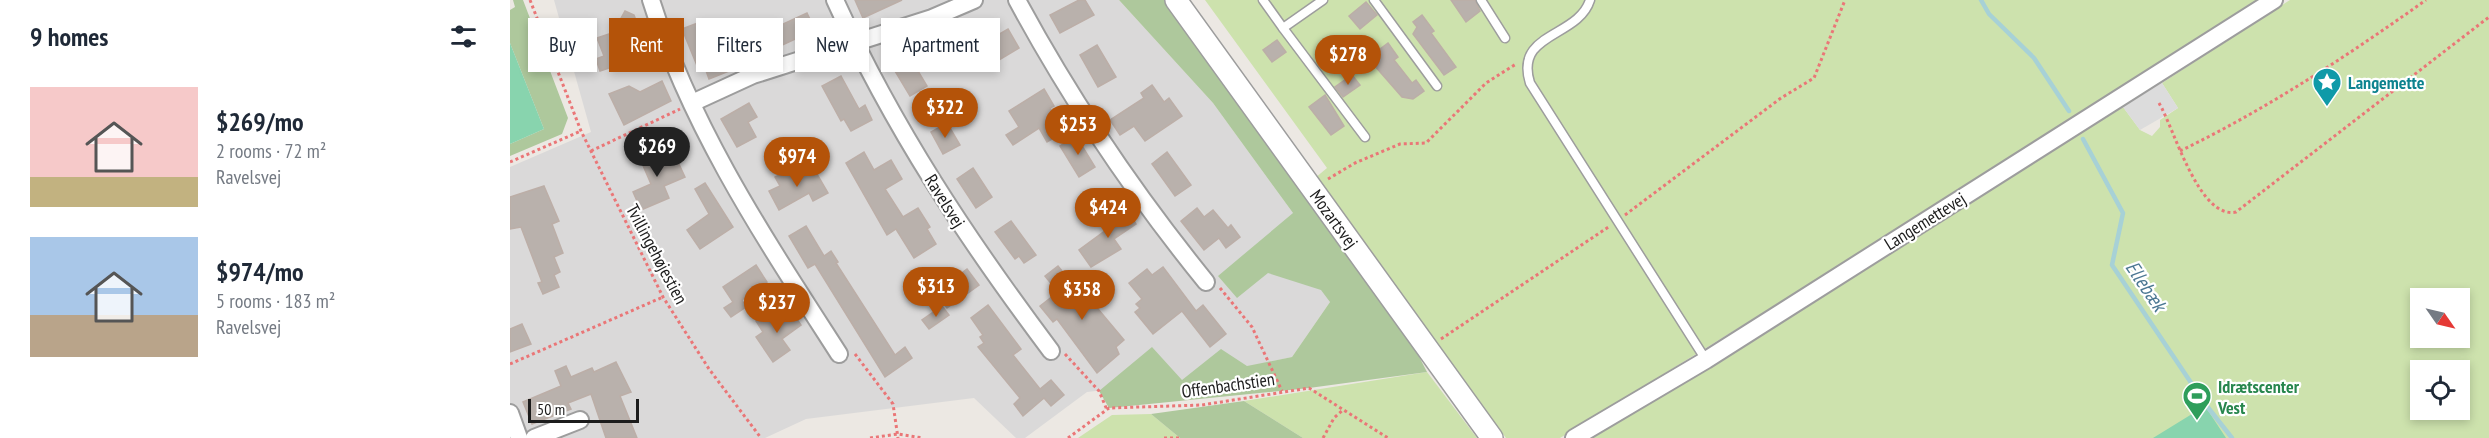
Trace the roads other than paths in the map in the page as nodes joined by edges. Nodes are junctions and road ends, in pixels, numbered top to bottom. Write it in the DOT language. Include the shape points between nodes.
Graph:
graph roads {
  1 [pos="651,0"];
  2 [pos="835,0"];
  3 [pos="974,0"];
  4 [pos="1017,0"];
  5 [pos="1176,0"];
  6 [pos="1263,0"];
  7 [pos="1323,0"];
  8 [pos="1374,0"];
  9 [pos="1481,0"];
  10 [pos="1590,0"];
  11 [pos="2274,0"];
  12 [pos="843,18"];
  13 [pos="1283,28"];
  14 [pos="869,37"];
  15 [pos="1505,38"];
  16 [pos="795,61"];
  17 [pos="869,69"];
  18 [pos="1437,86"];
  19 [pos="692,103"];
  20 [pos="1365,137"];
  21 [pos="1206,282"];
  22 [pos="1050,351"];
  23 [pos="838,354"];
  24 [pos="1706,360"];
  25 [pos="510,413"];
  26 [pos="580,420"];
  27 [pos="519,438"];
  28 [pos="534,438"];
  29 [pos="1492,438"];
  30 [pos="1574,438"];
  1 -- 19 [label="street"];
  2 -- 12 [label="street, Ravelsvej"];
  3 -- 14 [label="street"];
  4 -- 21 [label="street" via="1098,140"];
  5 -- 29 [label="street, Mozartsvej"];
  6 -- 13 [label="lane"];
  7 -- 13 [label="lane"];
  8 -- 18 [label="lane"];
  9 -- 15 [label="lane"];
  10 -- 24 [label="lane" via="1583,14 1534,48 1526,70 1530,83"];
  11 -- 24 [label="street, Langemettevej"];
  13 -- 20 [label="lane"];
  16 -- 19 [label="street" via="753,75"];
  17 -- 22 [label="street, Ravelsvej" via="918,159 978,253"];
  19 -- 23 [label="street" via="741,201"];
  24 -- 30 [label="street, Langemettevej"];
  25 -- 27 [label="street"];
  26 -- 28 [label="street"];
}
